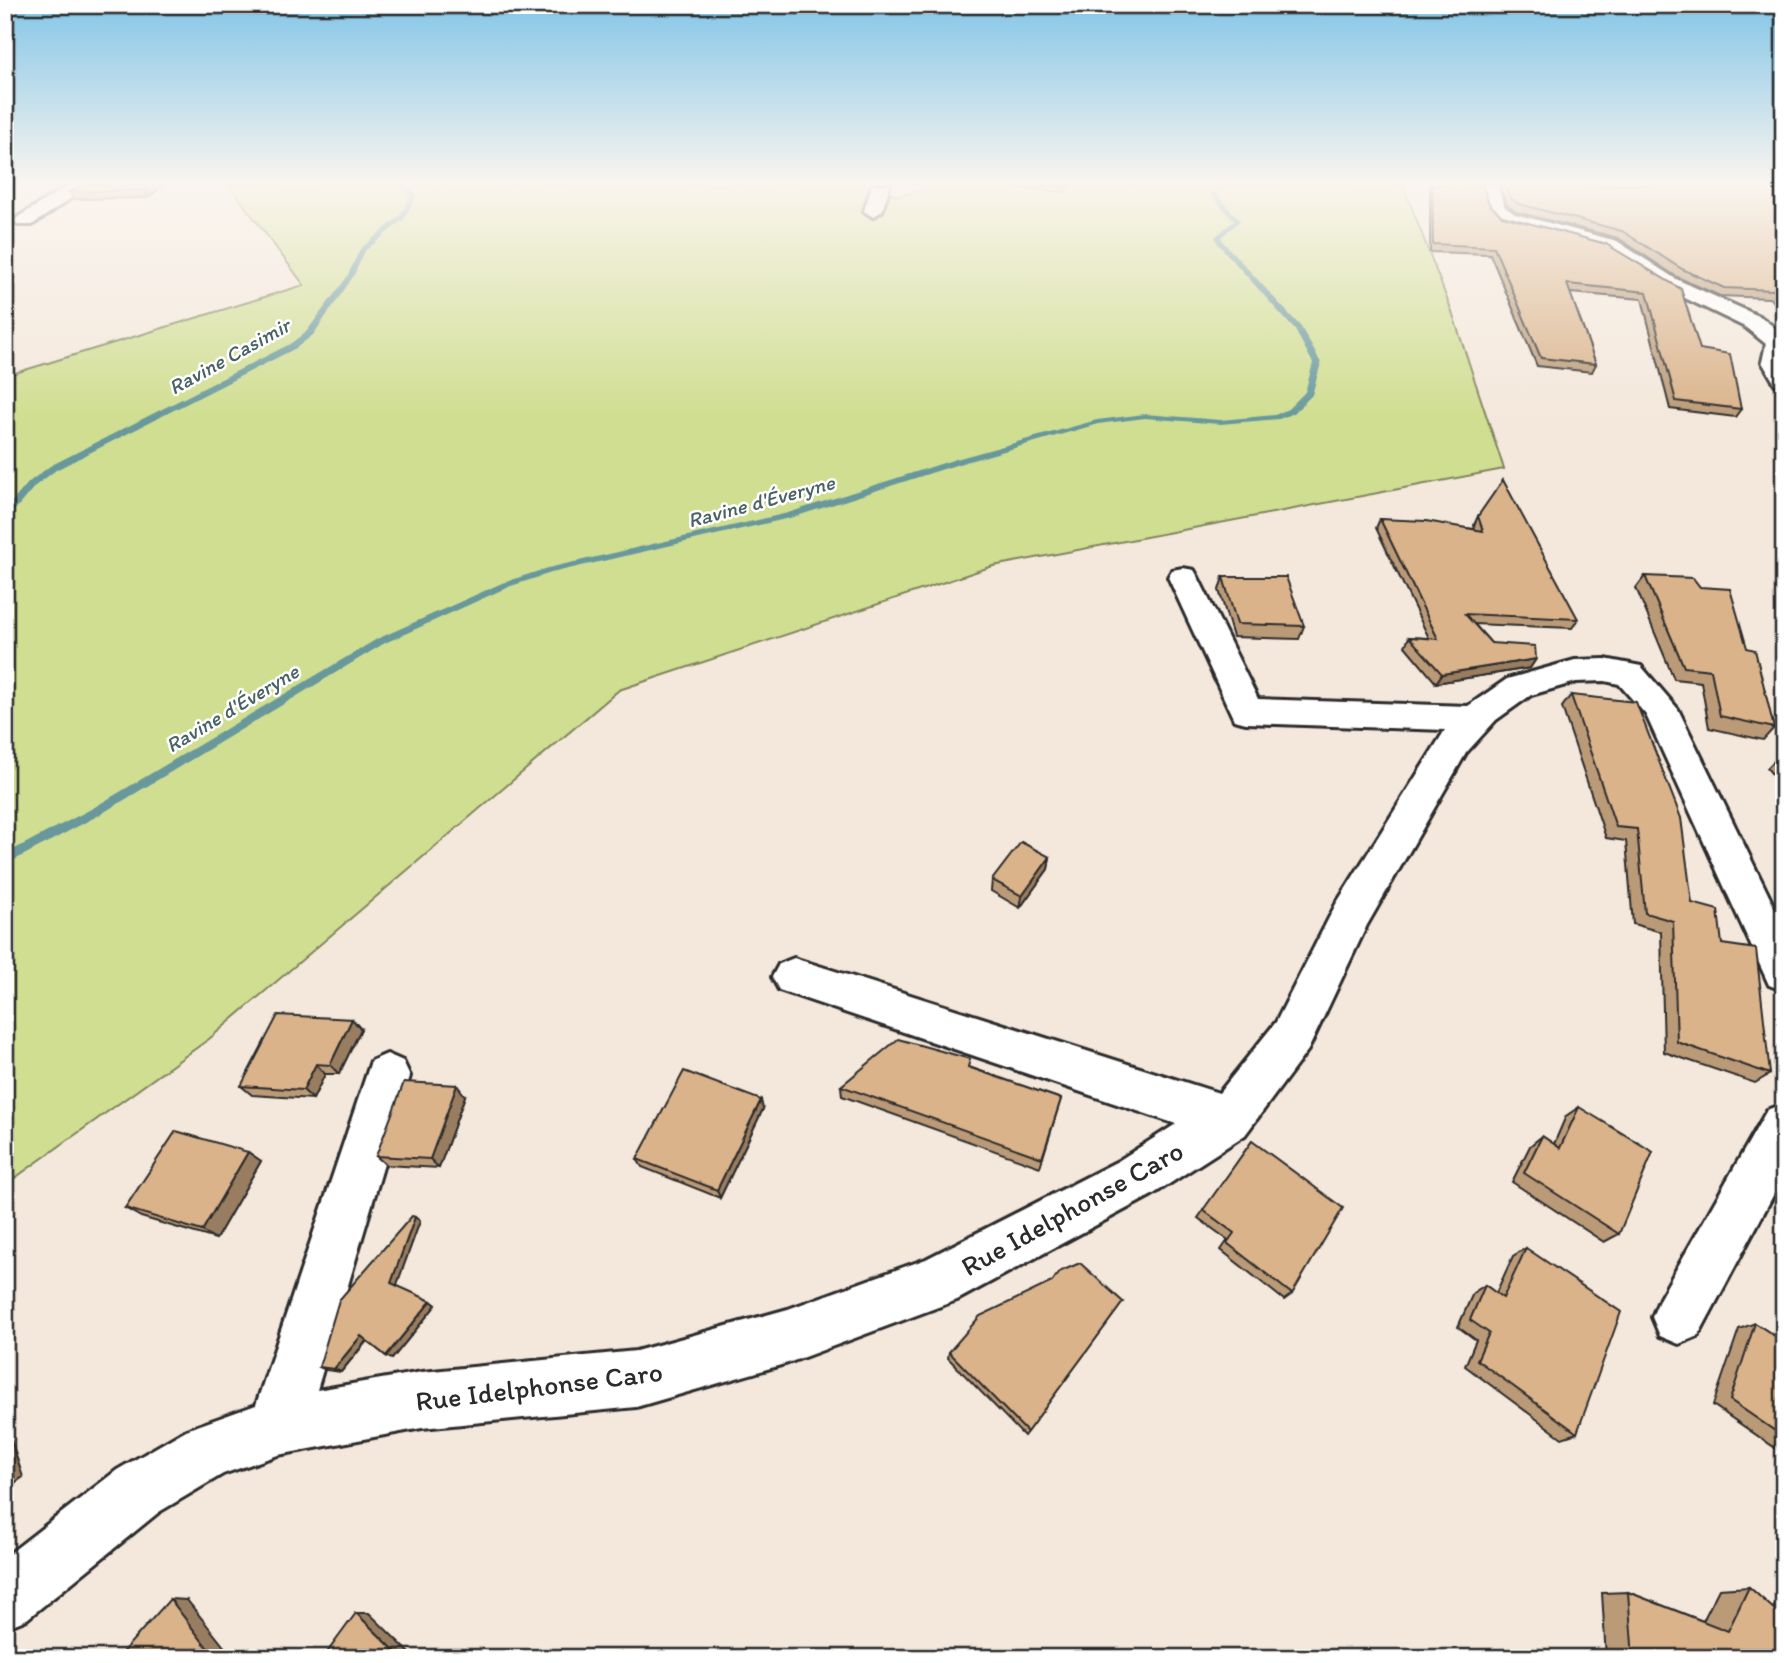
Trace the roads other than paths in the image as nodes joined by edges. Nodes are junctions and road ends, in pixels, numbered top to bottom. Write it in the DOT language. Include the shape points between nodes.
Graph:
graph roads {
  1 [pos="1637,263"];
  2 [pos="1784,379"];
  3 [pos="1183,577"];
  4 [pos="1476,719"];
  5 [pos="1784,972"];
  6 [pos="794,977"];
  7 [pos="387,1076"];
  8 [pos="1228,1119"];
  9 [pos="1784,1126"];
  10 [pos="1679,1317"];
  11 [pos="278,1426"];
  12 [pos="5,1597"];
  1 -- 2 [label="street" via="1669,284 1753,322 1777,342 1774,362"];
  3 -- 4 [label="street" via="1246,711"];
  4 -- 5 [label="street, Rue Idelphonse Caro" via="1520,687 1575,671 1629,674 1661,709"];
  4 -- 8 [label="street, Rue Idelphonse Caro" via="1453,744 1350,916 1292,1036"];
  6 -- 8 [label="street"];
  7 -- 11 [label="street"];
  8 -- 11 [label="street, Rue Idelphonse Caro" via="1135,1178 938,1281 788,1336 636,1379 422,1400"];
  9 -- 10 [label="street"];
  11 -- 12 [label="street, Rue Idelphonse Caro" via="207,1451 138,1491"];
}
